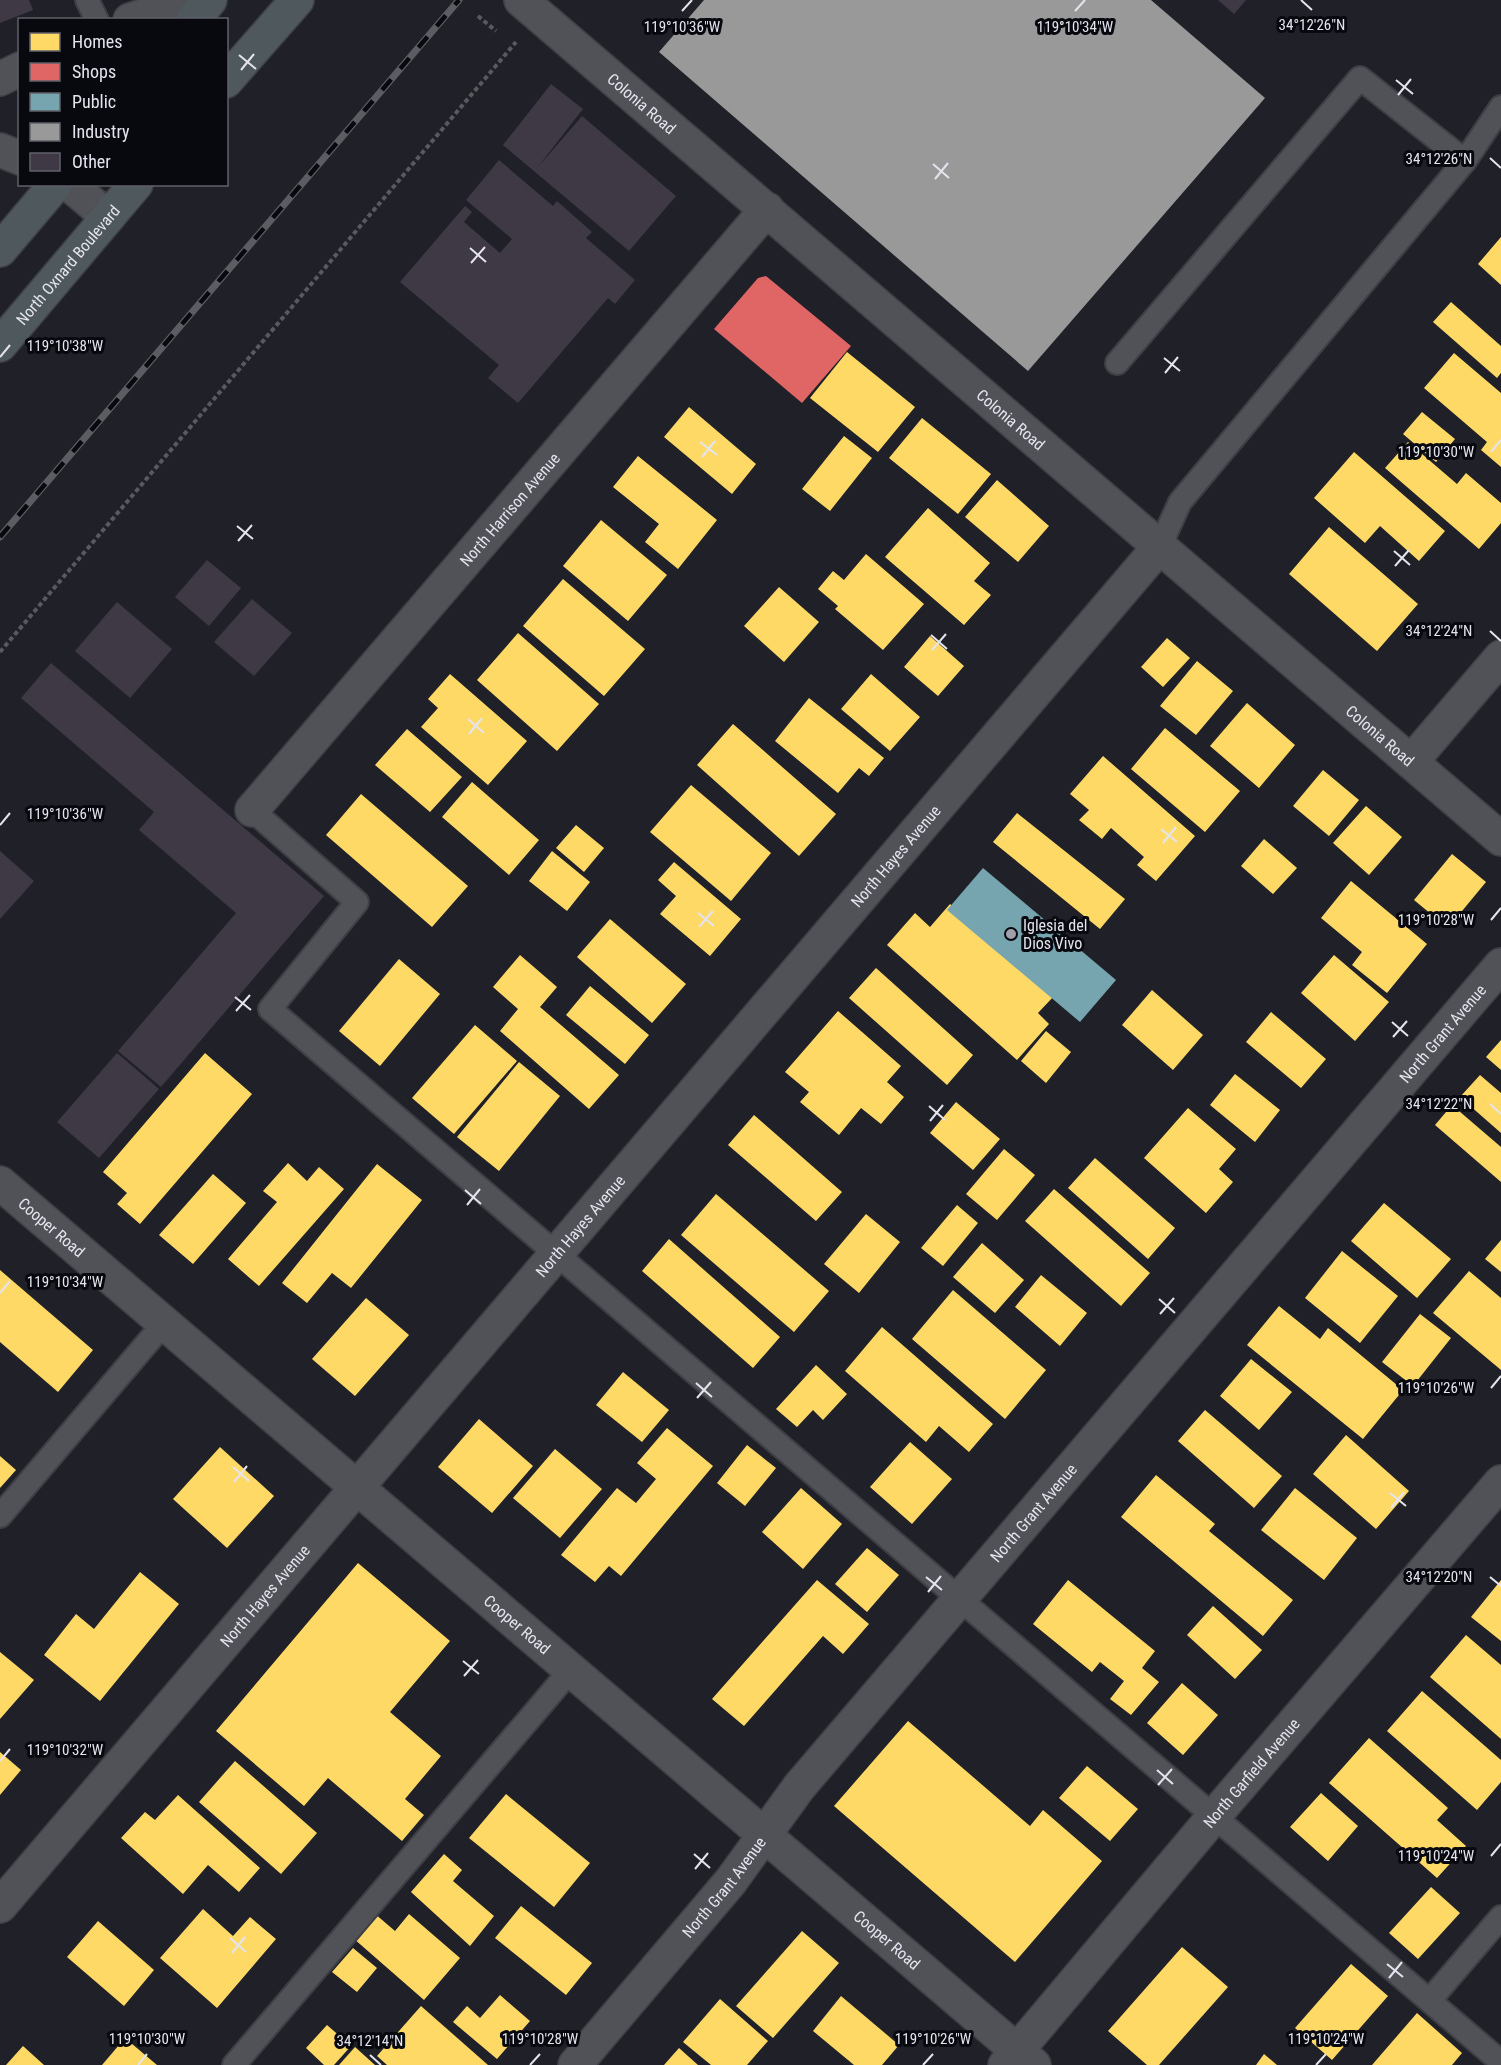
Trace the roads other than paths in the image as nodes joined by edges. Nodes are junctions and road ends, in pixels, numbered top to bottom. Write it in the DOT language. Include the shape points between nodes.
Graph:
graph roads {
  1 [pos="87,0"];
  2 [pos="194,0"];
  3 [pos="210,0"];
  4 [pos="297,0"];
  5 [pos="530,8"];
  6 [pos="96,18"];
  7 [pos="136,18"];
  8 [pos="196,18"];
  9 [pos="18,70"];
  10 [pos="0,79"];
  11 [pos="228,79"];
  12 [pos="1501,107"];
  13 [pos="0,150"];
  14 [pos="18,157"];
  15 [pos="1465,161"];
  16 [pos="54,186"];
  17 [pos="71,186"];
  18 [pos="134,186"];
  19 [pos="767,209"];
  20 [pos="108,217"];
  21 [pos="0,250"];
  22 [pos="0,345"];
  23 [pos="1117,363"];
  24 [pos="1160,546"];
  25 [pos="1501,657"];
  26 [pos="1411,762"];
  27 [pos="252,810"];
  28 [pos="1501,839"];
  29 [pos="1501,964"];
  30 [pos="0,1183"];
  31 [pos="557,1255"];
  32 [pos="165,1322"];
  33 [pos="1501,1482"];
  34 [pos="358,1487"];
  35 [pos="0,1516"];
  36 [pos="960,1599"];
  37 [pos="570,1671"];
  38 [pos="1215,1815"];
  39 [pos="763,1836"];
  40 [pos="0,1906"];
  41 [pos="1501,1917"];
  42 [pos="1430,2000"];
  43 [pos="1019,2060"];
  44 [pos="1501,2062"];
  45 [pos="234,2065"];
  46 [pos="574,2065"];
  1 -- 6 [label="lane"];
  2 -- 7 [label="street"];
  3 -- 8 [label="main road"];
  4 -- 11 [label="main road"];
  5 -- 19 [label="street, Colonia Road"];
  9 -- 10 [label="street"];
  12 -- 15 [label="lane"];
  13 -- 14 [label="street"];
  15 -- 23 [label="lane" via="1360,78"];
  15 -- 24 [label="lane" via="1180,502"];
  16 -- 21 [label="main road"];
  17 -- 20 [label="street"];
  18 -- 20 [label="main road, North Oxnard Boulevard"];
  19 -- 24 [label="street, Colonia Road"];
  19 -- 27 [label="street, North Harrison Avenue"];
  20 -- 22 [label="main road, North Oxnard Boulevard"];
  24 -- 26 [label="street, Colonia Road"];
  24 -- 31 [label="street, North Hayes Avenue"];
  25 -- 26 [label="street"];
  26 -- 28 [label="street, Colonia Road"];
  27 -- 31 [label="lane" via="357,902 270,1009"];
  29 -- 36 [label="street, North Grant Avenue"];
  30 -- 32 [label="street, Cooper Road"];
  31 -- 34 [label="street, North Hayes Avenue"];
  31 -- 36 [label="lane"];
  32 -- 34 [label="street, Cooper Road"];
  32 -- 35 [label="lane"];
  33 -- 38 [label="street, North Garfield Avenue"];
  34 -- 37 [label="street, Cooper Road"];
  34 -- 40 [label="street, North Hayes Avenue"];
  36 -- 38 [label="lane"];
  36 -- 39 [label="street, North Grant Avenue" via="799,1787"];
  37 -- 39 [label="street, Cooper Road"];
  37 -- 45 [label="lane"];
  38 -- 42 [label="lane"];
  38 -- 43 [label="street, North Garfield Avenue"];
  39 -- 43 [label="street, Cooper Road"];
  39 -- 46 [label="street, North Grant Avenue" via="731,1881"];
  41 -- 42 [label="lane"];
  42 -- 44 [label="lane"];
}
